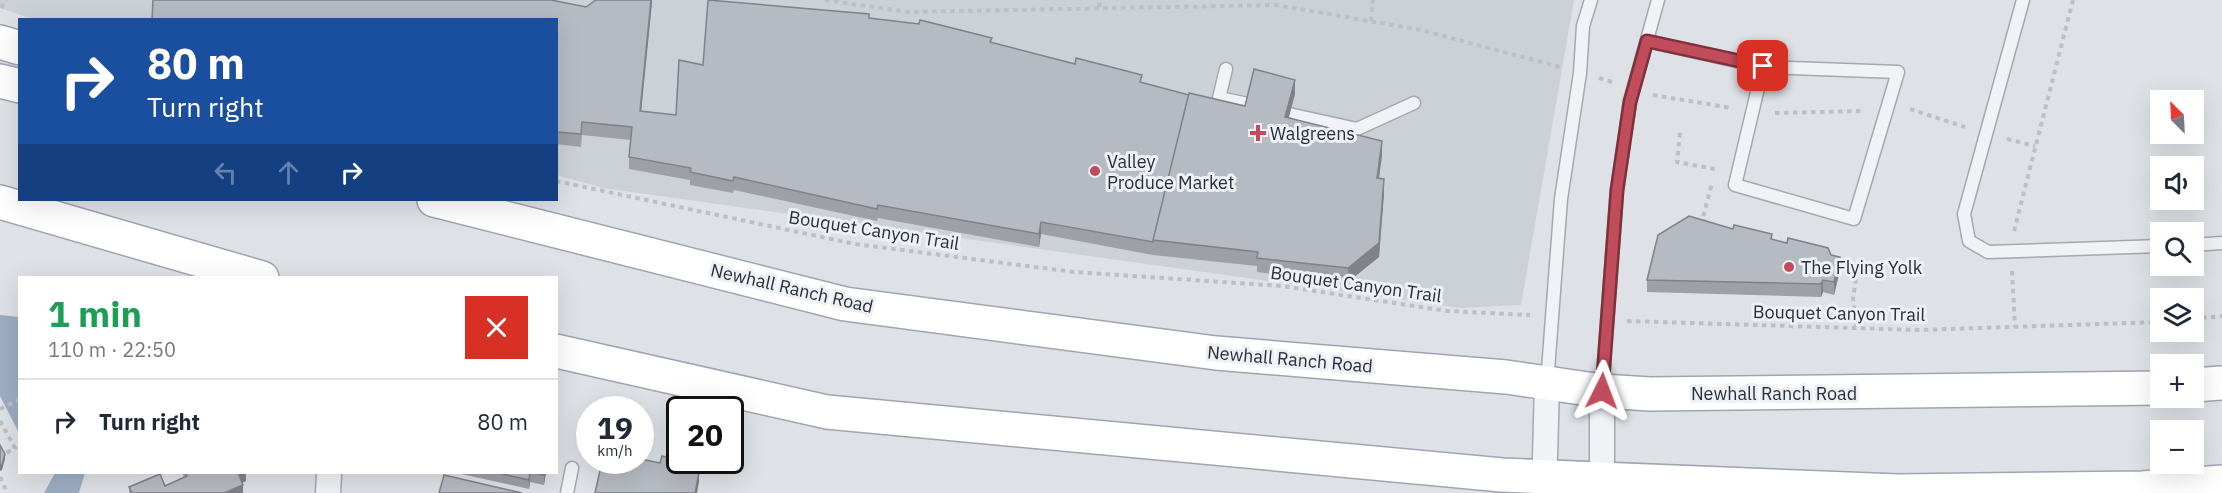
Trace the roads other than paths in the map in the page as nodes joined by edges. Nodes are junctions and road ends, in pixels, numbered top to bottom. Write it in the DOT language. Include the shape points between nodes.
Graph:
graph roads {
  1 [pos="1591,0"];
  2 [pos="1658,0"];
  3 [pos="2023,0"];
  4 [pos="1647,41"];
  5 [pos="0,42"];
  6 [pos="18,47"];
  7 [pos="1763,66"];
  8 [pos="1226,69"];
  9 [pos="0,81"];
  10 [pos="18,86"];
  11 [pos="1414,103"];
  12 [pos="1248,104"];
  13 [pos="1289,114"];
  14 [pos="439,201"];
  15 [pos="0,202"];
  16 [pos="2222,243"];
  17 [pos="2204,244"];
  18 [pos="2150,246"];
  19 [pos="255,276"];
  20 [pos="558,351"];
  21 [pos="2222,383"];
  22 [pos="1547,384"];
  23 [pos="2204,384"];
  24 [pos="2150,388"];
  25 [pos="1602,391"];
  26 [pos="572,468"];
  27 [pos="2222,482"];
  28 [pos="1544,485"];
  29 [pos="1602,487"];
  30 [pos="567,493"];
  1 -- 22 [label="lane" via="1583,26 1561,199"];
  2 -- 4 [label="lane"];
  3 -- 18 [label="lane" via="1964,214 1969,241 1988,252"];
  4 -- 7 [label="lane"];
  4 -- 25 [label="lane" via="1634,89 1617,190"];
  5 -- 6 [label="main road"];
  7 -- 7 [label="lane" via="1735,185 1854,219 1898,72"];
  8 -- 12 [label="lane" via="1219,98"];
  9 -- 10 [label="main road"];
  11 -- 13 [label="lane" via="1357,129"];
  14 -- 22 [label="main road, Newhall Ranch Road" via="845,304 1216,353 1506,377"];
  15 -- 19 [label="main road"];
  16 -- 17 [label="lane"];
  20 -- 28 [label="main road" via="827,411 1502,475"];
  21 -- 23 [label="main road"];
  22 -- 25 [label="main road, Newhall Ranch Road"];
  22 -- 28 [label="street"];
  24 -- 25 [label="main road, Newhall Ranch Road" via="1662,394"];
  25 -- 29 [label="street"];
  26 -- 30 [label="lane"];
  27 -- 29 [label="main road" via="2142,488 1898,492"];
  28 -- 29 [label="main road"];
}
